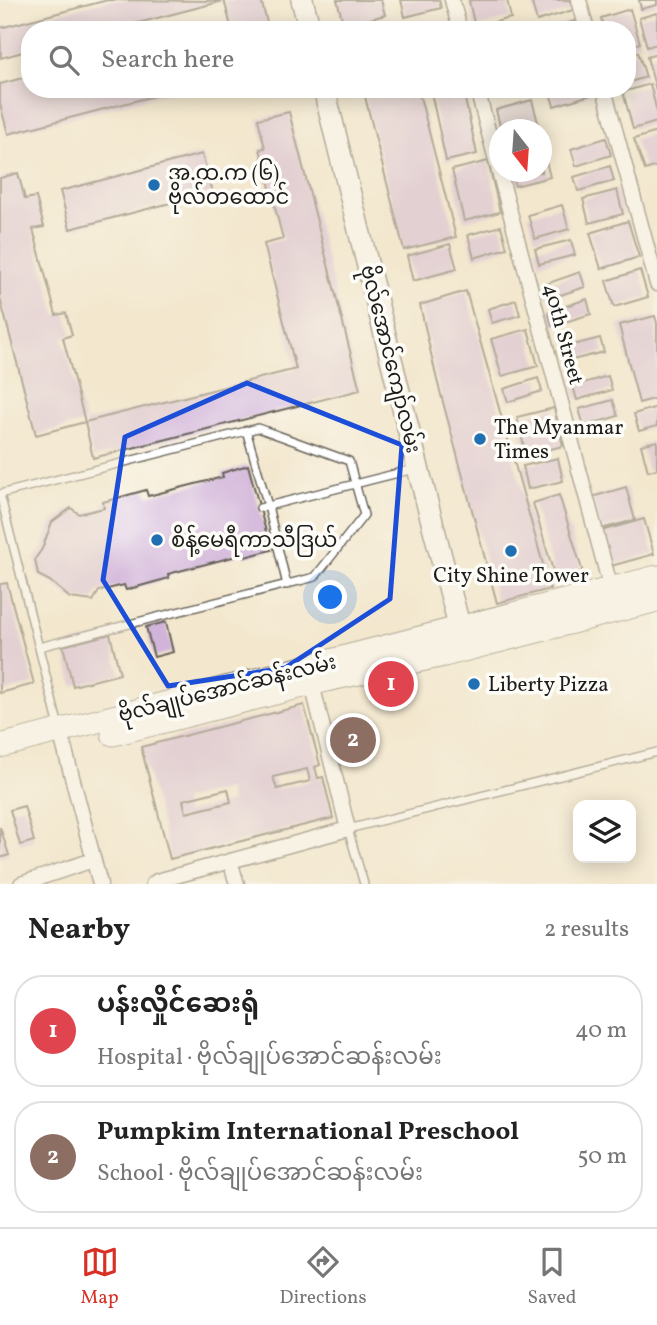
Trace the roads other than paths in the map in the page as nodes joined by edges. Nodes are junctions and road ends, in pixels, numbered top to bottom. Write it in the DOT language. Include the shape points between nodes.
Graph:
graph roads {
  1 [pos="302,0"];
  2 [pos="452,0"];
  3 [pos="579,0"];
  4 [pos="308,21"];
  5 [pos="458,21"];
  6 [pos="585,21"];
  7 [pos="326,98"];
  8 [pos="479,98"];
  9 [pos="606,98"];
  10 [pos="657,284"];
  11 [pos="246,430"];
  12 [pos="418,468"];
  13 [pos="356,483"];
  14 [pos="264,507"];
  15 [pos="657,578"];
  16 [pos="288,585"];
  17 [pos="611,589"];
  18 [pos="657,600"];
  19 [pos="448,639"];
  20 [pos="40,647"];
  21 [pos="320,676"];
  22 [pos="62,739"];
  23 [pos="0,746"];
  24 [pos="657,752"];
  25 [pos="0,762"];
  26 [pos="348,829"];
  27 [pos="93,860"];
  28 [pos="230,861"];
  29 [pos="21,884"];
  30 [pos="100,884"];
  31 [pos="153,884"];
  32 [pos="237,884"];
  33 [pos="364,884"];
  1 -- 4 [label="main road"];
  2 -- 5 [label="street"];
  3 -- 6 [label="street"];
  7 -- 12 [label="main road, ဗိုလ်အောင်ကျော်လမ်း"];
  8 -- 17 [label="street, 40th Street"];
  9 -- 10 [label="street"];
  11 -- 13 [label="lane" via="258,428 349,461"];
  11 -- 14 [label="lane"];
  11 -- 20 [label="lane" via="0,494"];
  12 -- 13 [label="lane"];
  12 -- 19 [label="main road, ဗိုလ်အောင်ကျော်လမ်း"];
  13 -- 14 [label="lane"];
  13 -- 16 [label="lane" via="364,515 315,577"];
  14 -- 16 [label="lane"];
  15 -- 17 [label="main road, ဗိုလ်ချုပ်အောင်ဆန်းလမ်း"];
  16 -- 20 [label="lane"];
  17 -- 19 [label="main road, ဗိုလ်ချုပ်အောင်ဆန်းလမ်း"];
  18 -- 19 [label="main road, ဗိုလ်ချုပ်အောင်ဆန်းလမ်း"];
  19 -- 21 [label="main road, ဗိုလ်ချုပ်အောင်ဆန်းလမ်း"];
  20 -- 22 [label="lane"];
  21 -- 22 [label="main road, ဗိုလ်ချုပ်အောင်ဆန်းလမ်း"];
  21 -- 26 [label="street"];
  22 -- 23 [label="main road, ဗိုလ်ချုပ်အောင်ဆန်းလမ်း"];
  22 -- 25 [label="main road, ဗိုလ်ချုပ်အောင်ဆန်းလမ်း"];
  22 -- 27 [label="street"];
  24 -- 26 [label="lane"];
  26 -- 28 [label="street"];
  26 -- 33 [label="lane"];
  27 -- 29 [label="street"];
  27 -- 30 [label="street"];
  28 -- 31 [label="street"];
  28 -- 32 [label="street"];
}
